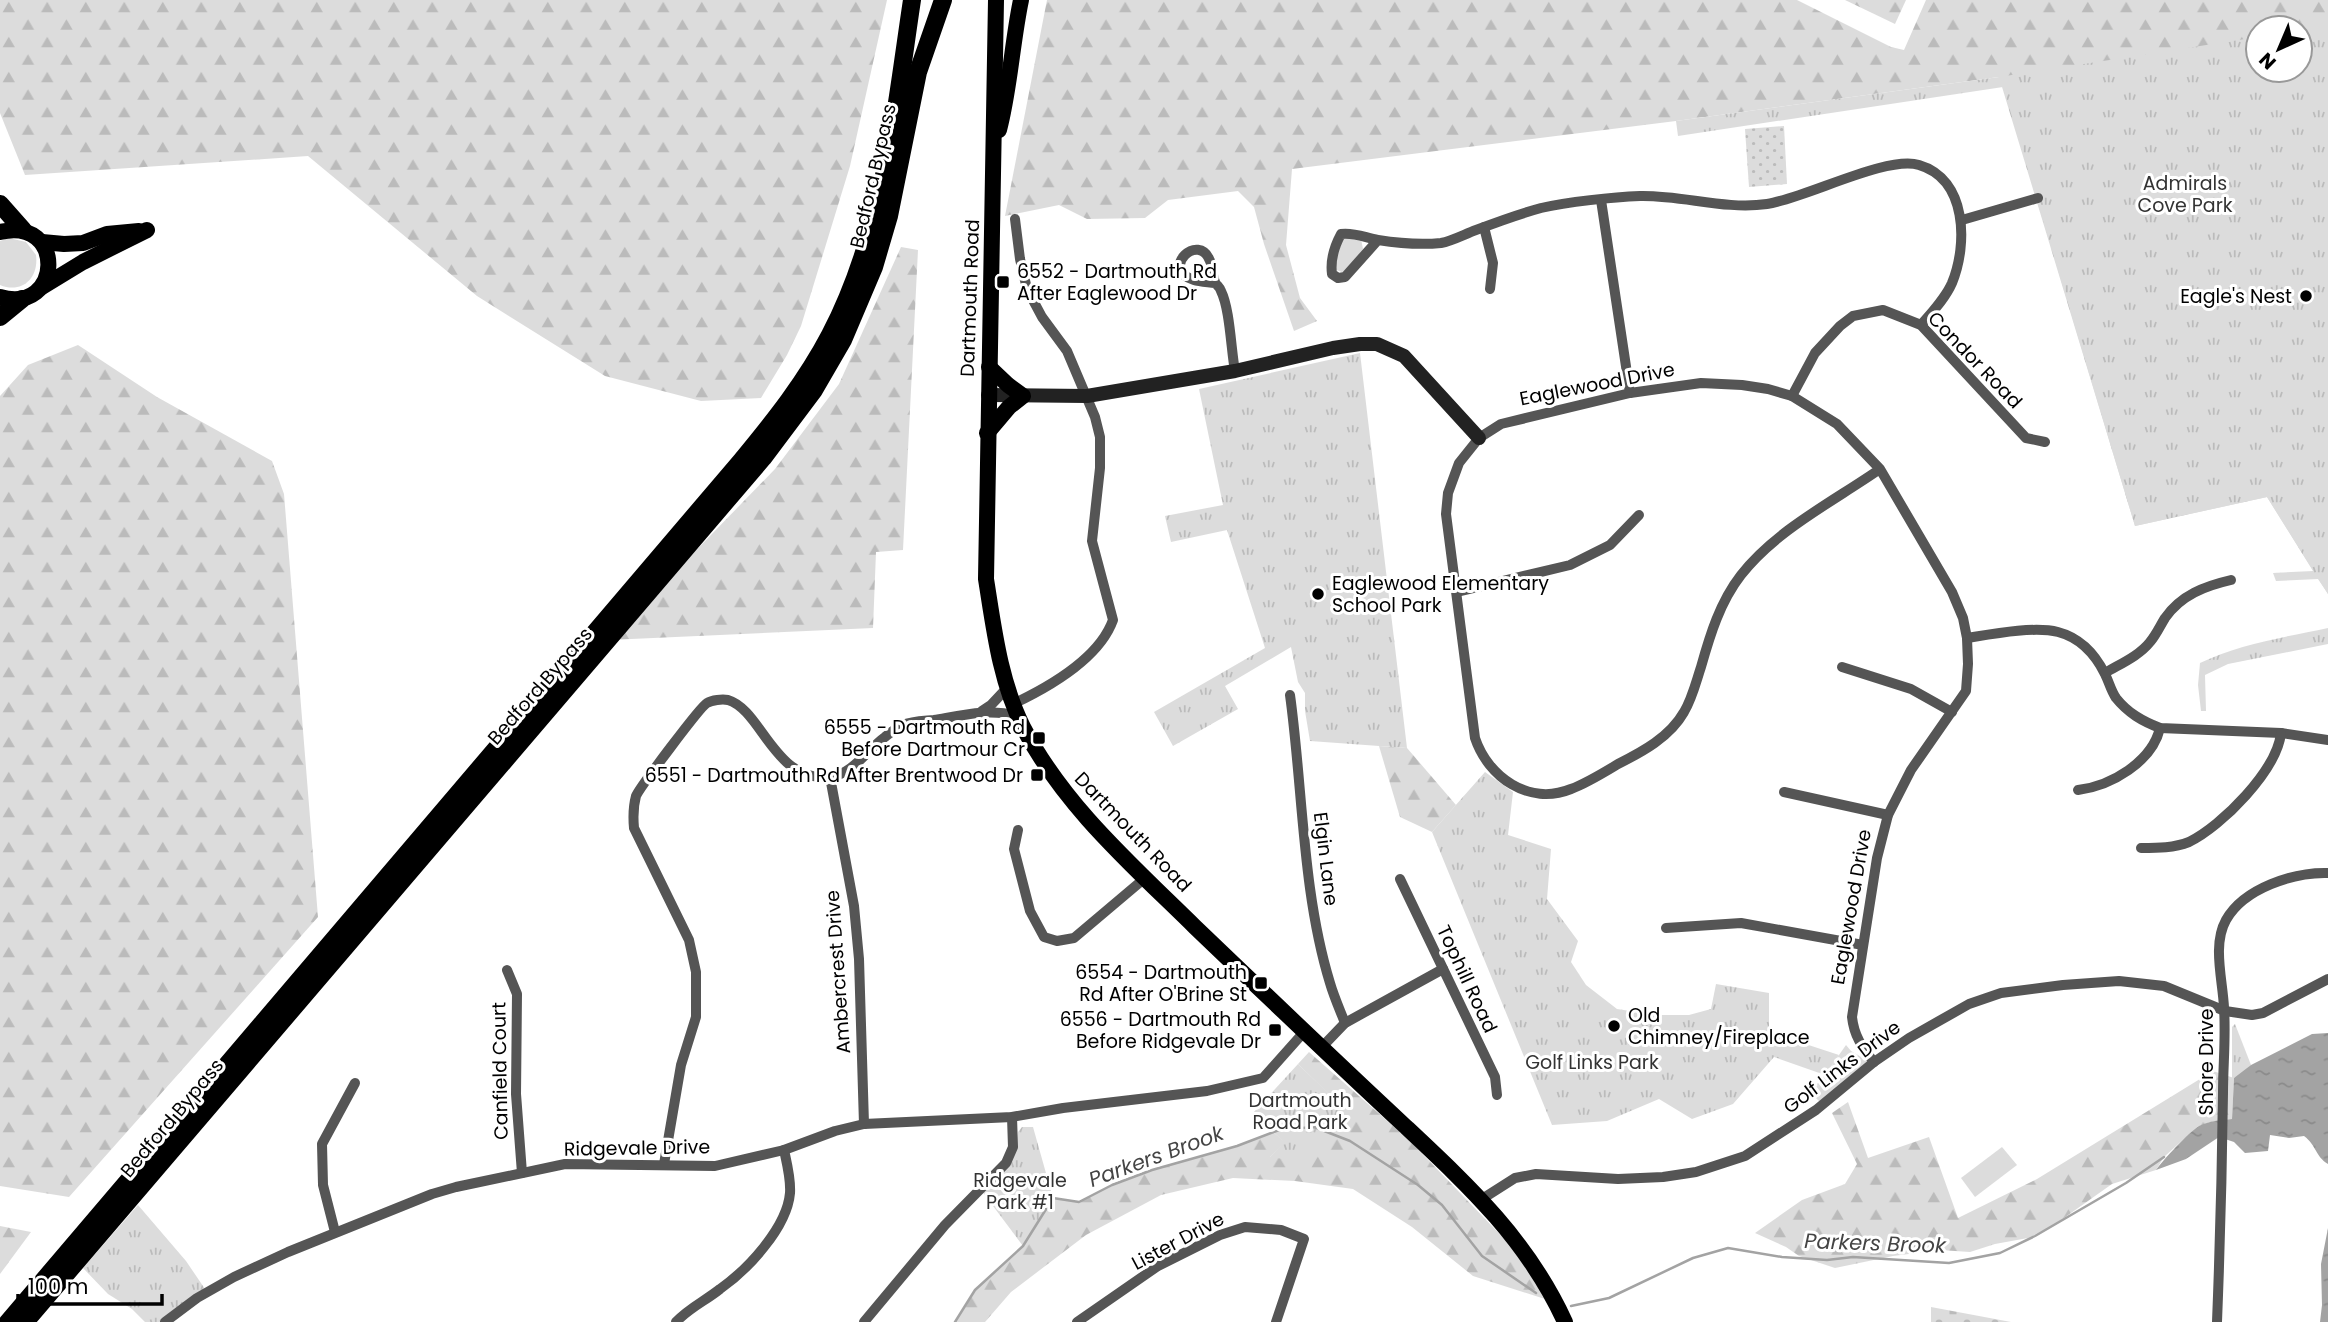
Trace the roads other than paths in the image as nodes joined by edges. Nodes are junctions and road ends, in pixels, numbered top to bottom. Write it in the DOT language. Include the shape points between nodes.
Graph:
graph roads {
  1 [pos="912,0"];
  2 [pos="943,0"];
  3 [pos="996,0"];
  4 [pos="1021,0"];
  5 [pos="995,146"];
  6 [pos="2038,198"];
  7 [pos="1601,201"];
  8 [pos="0,204"];
  9 [pos="1016,219"];
  10 [pos="1962,219"];
  11 [pos="1484,227"];
  12 [pos="23,230"];
  13 [pos="0,232"];
  14 [pos="1378,240"];
  15 [pos="42,242"];
  16 [pos="1215,283"];
  17 [pos="41,287"];
  18 [pos="1490,289"];
  19 [pos="0,297"];
  20 [pos="22,299"];
  21 [pos="0,317"];
  22 [pos="1921,325"];
  23 [pos="989,367"];
  24 [pos="1234,371"];
  25 [pos="1630,393"];
  26 [pos="988,395"];
  27 [pos="1023,396"];
  28 [pos="1087,396"];
  29 [pos="1792,396"];
  30 [pos="988,433"];
  31 [pos="1479,438"];
  32 [pos="2045,442"];
  33 [pos="1881,469"];
  34 [pos="1639,516"];
  35 [pos="2231,580"];
  36 [pos="1457,592"];
  37 [pos="1967,638"];
  38 [pos="1842,667"];
  39 [pos="2105,673"];
  40 [pos="1007,688"];
  41 [pos="1290,695"];
  42 [pos="1016,710"];
  43 [pos="982,712"];
  44 [pos="1952,712"];
  45 [pos="2160,728"];
  46 [pos="2281,733"];
  47 [pos="2328,740"];
  48 [pos="830,777"];
  49 [pos="2078,790"];
  50 [pos="1784,792"];
  51 [pos="1888,815"];
  52 [pos="1018,830"];
  53 [pos="2141,848"];
  54 [pos="2328,873"];
  55 [pos="1145,878"];
  56 [pos="1400,879"];
  57 [pos="1666,928"];
  58 [pos="1863,945"];
  59 [pos="1443,969"];
  60 [pos="507,970"];
  61 [pos="2328,979"];
  62 [pos="2225,1011"];
  63 [pos="1345,1023"];
  64 [pos="1304,1032"];
  65 [pos="1321,1048"];
  66 [pos="1874,1062"];
  67 [pos="355,1083"];
  68 [pos="1497,1095"];
  69 [pos="1012,1117"];
  70 [pos="864,1124"];
  71 [pos="784,1150"];
  72 [pos="664,1164"];
  73 [pos="522,1172"];
  74 [pos="1482,1199"];
  75 [pos="335,1232"];
  76 [pos="8,1322"];
  77 [pos="25,1322"];
  78 [pos="165,1322"];
  79 [pos="676,1322"];
  80 [pos="864,1322"];
  81 [pos="1077,1322"];
  82 [pos="1276,1322"];
  83 [pos="1565,1322"];
  84 [pos="2217,1322"];
  1 -- 76 [label="highway, Bedford Bypass" via="878,205 830,334 793,396"];
  2 -- 77 [label="highway, Bedford Bypass" via="918,72 874,267 843,340 814,390 763,458"];
  3 -- 5 [label="main road, Dartmouth Road"];
  4 -- 5 [label="main road, Dartmouth Road"];
  5 -- 23 [label="main road, Dartmouth Road"];
  6 -- 10 [label="street"];
  7 -- 10 [label="street" via="1642,196 1738,206 1768,204 1899,162 1919,164 1935,173 1948,185"];
  7 -- 11 [label="street" via="1542,208"];
  7 -- 25 [label="street"];
  8 -- 12 [label="highway"];
  9 -- 28 [label="street" via="1027,289 1067,351"];
  10 -- 22 [label="street" via="1952,282"];
  11 -- 14 [label="street" via="1444,242"];
  11 -- 18 [label="street" via="1493,263"];
  12 -- 13 [label="main road"];
  12 -- 15 [label="main road"];
  14 -- 14 [label="street" via="1341,234 1332,274 1345,277"];
  15 -- 17 [label="main road" via="49,264"];
  15 -- 17 [label="main road" via="83,243 107,234 147,230"];
  16 -- 24 [label="street" via="1226,312"];
  17 -- 20 [label="main road"];
  19 -- 20 [label="main road"];
  20 -- 21 [label="highway"];
  22 -- 29 [label="street, Condor Road" via="1883,310 1853,316 1815,353"];
  22 -- 32 [label="street, Condor Road" via="2026,438"];
  23 -- 26 [label="main road, Dartmouth Road"];
  23 -- 27 [label="main road"];
  24 -- 28 [label="street"];
  24 -- 31 [label="street" via="1333,348 1377,344 1404,356"];
  25 -- 29 [label="street, Eaglewood Drive" via="1701,383 1742,385"];
  25 -- 31 [label="street, Eaglewood Drive" via="1501,424"];
  26 -- 27 [label="street"];
  26 -- 30 [label="main road, Dartmouth Road"];
  27 -- 28 [label="street"];
  27 -- 30 [label="main road"];
  28 -- 42 [label="street" via="1100,438 1092,541 1113,620 1090,654"];
  29 -- 33 [label="street, Eaglewood Drive" via="1837,424"];
  30 -- 40 [label="main road, Dartmouth Road" via="986,579"];
  31 -- 36 [label="street" via="1459,463 1448,493 1446,514"];
  33 -- 36 [label="street" via="1792,528 1740,576 1721,607 1684,714 1668,731 1645,750 1569,790 1523,791 1481,756"];
  33 -- 37 [label="street, Eaglewood Drive" via="1952,592"];
  34 -- 36 [label="street" via="1610,545 1570,565"];
  35 -- 39 [label="street" via="2209,585 2178,603 2151,642"];
  37 -- 39 [label="street" via="2017,631 2057,632 2082,642"];
  37 -- 44 [label="street, Eaglewood Drive" via="1966,691"];
  38 -- 44 [label="street" via="1911,689"];
  39 -- 45 [label="street" via="2114,696 2127,710"];
  40 -- 42 [label="main road, Dartmouth Road"];
  40 -- 43 [label="street"];
  41 -- 63 [label="street, Elgin Lane" via="1320,944"];
  42 -- 43 [label="street"];
  42 -- 55 [label="main road, Dartmouth Road" via="1052,776 1088,821"];
  43 -- 48 [label="street" via="902,725 854,765"];
  44 -- 51 [label="street, Eaglewood Drive" via="1911,770"];
  45 -- 46 [label="street"];
  45 -- 49 [label="street" via="2156,743 2141,760 2097,787"];
  46 -- 47 [label="street"];
  46 -- 53 [label="street" via="2264,772 2210,828 2189,842"];
  48 -- 70 [label="street, Ambercrest Drive" via="854,906"];
  48 -- 72 [label="street" via="794,768 736,704 724,699 706,704 637,795 634,828 689,940 696,972 696,1017 681,1065"];
  50 -- 51 [label="street"];
  51 -- 58 [label="street, Eaglewood Drive"];
  52 -- 55 [label="street" via="1013,849 1030,911 1044,937 1057,941 1074,938"];
  54 -- 62 [label="street, Shore Drive" via="2310,873 2258,891 2226,919 2219,938"];
  55 -- 64 [label="main road, Dartmouth Road"];
  56 -- 59 [label="street, Tophill Road"];
  57 -- 58 [label="street" via="1741,923"];
  58 -- 66 [label="street, Eaglewood Drive" via="1852,1017 1856,1038"];
  59 -- 63 [label="street"];
  59 -- 68 [label="street, Tophill Road" via="1495,1077"];
  60 -- 73 [label="street, Canfield Court" via="517,994 516,1094"];
  61 -- 62 [label="street, Golf Links Drive" via="2263,1013"];
  62 -- 66 [label="street, Golf Links Drive" via="2164,986 2119,981 2001,993 1969,1004"];
  62 -- 84 [label="street, Shore Drive"];
  63 -- 65 [label="street"];
  64 -- 65 [label="main road, Dartmouth Road"];
  64 -- 69 [label="street, Ridgevale Drive" via="1263,1078 1243,1084"];
  65 -- 74 [label="main road, Dartmouth Road"];
  66 -- 74 [label="street, Golf Links Drive" via="1816,1110 1745,1156 1663,1177 1536,1174 1515,1178"];
  67 -- 75 [label="street" via="322,1144 324,1185"];
  69 -- 70 [label="street, Ridgevale Drive"];
  69 -- 80 [label="street" via="1013,1147 1006,1163 945,1225"];
  70 -- 71 [label="street, Ridgevale Drive"];
  71 -- 72 [label="street, Ridgevale Drive" via="715,1166"];
  71 -- 79 [label="street" via="790,1195 771,1236 737,1276"];
  72 -- 73 [label="street, Ridgevale Drive" via="565,1164"];
  73 -- 75 [label="street, Ridgevale Drive" via="432,1194"];
  74 -- 83 [label="main road, Dartmouth Road" via="1520,1243"];
  75 -- 78 [label="street, Ridgevale Drive" via="234,1278"];
  81 -- 82 [label="street, Lister Drive" via="1158,1266 1245,1227 1281,1230 1304,1239"];
}
